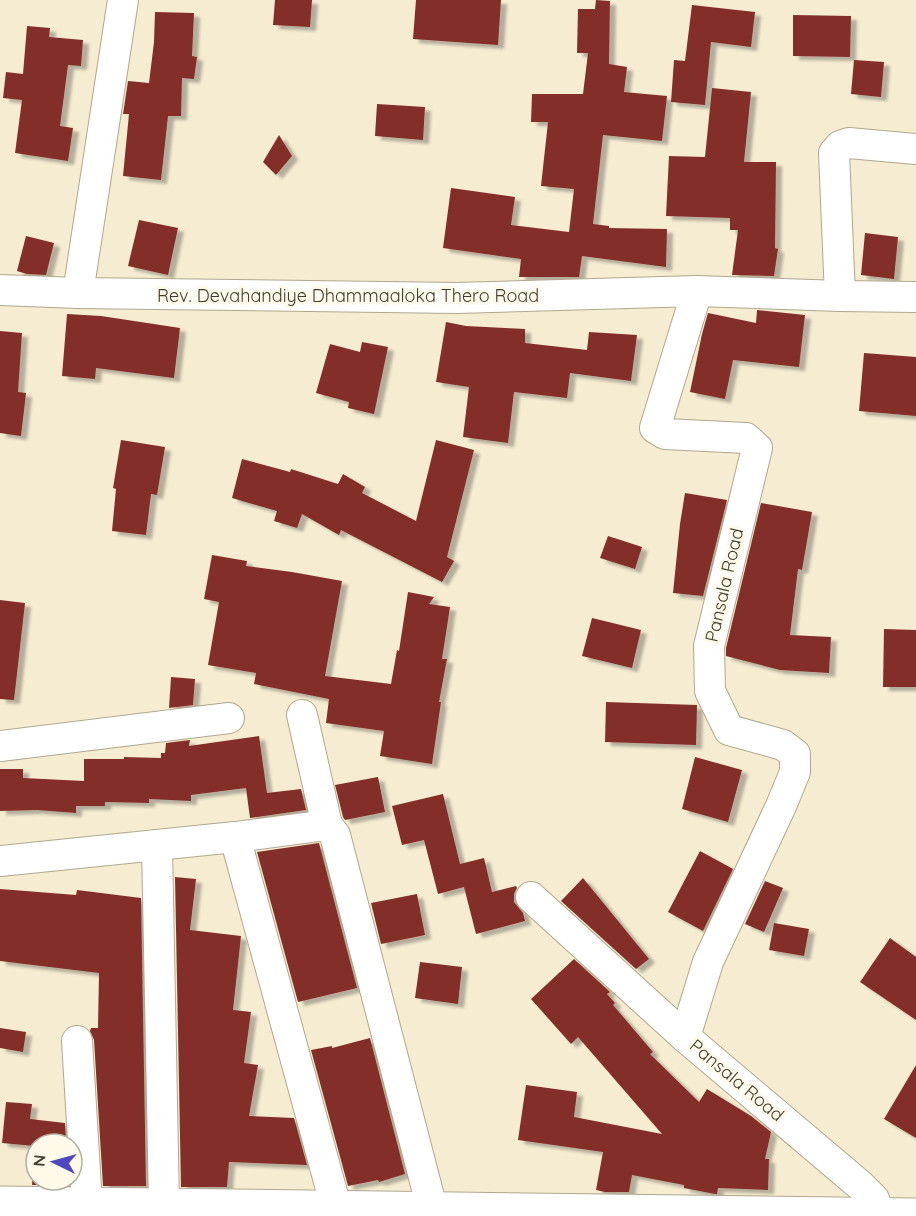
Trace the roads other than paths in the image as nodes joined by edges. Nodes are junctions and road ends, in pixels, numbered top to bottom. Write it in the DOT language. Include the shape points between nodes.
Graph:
graph roads {
  1 [pos="123,0"];
  2 [pos="916,149"];
  3 [pos="0,290"];
  4 [pos="696,291"];
  5 [pos="78,293"];
  6 [pos="840,296"];
  7 [pos="916,297"];
  8 [pos="302,715"];
  9 [pos="229,718"];
  10 [pos="0,746"];
  11 [pos="327,825"];
  12 [pos="235,837"];
  13 [pos="157,845"];
  14 [pos="0,861"];
  15 [pos="531,897"];
  16 [pos="686,1037"];
  17 [pos="77,1041"];
  18 [pos="0,1203"];
  19 [pos="87,1204"];
  20 [pos="164,1205"];
  21 [pos="336,1207"];
  22 [pos="432,1208"];
  23 [pos="879,1214"];
  24 [pos="916,1215"];
  1 -- 5 [label="street"];
  2 -- 6 [label="street" via="849,143 834,153"];
  3 -- 5 [label="street, Rev. Devahandiye Dhammaaloka Thero Road"];
  4 -- 5 [label="street, Rev. Devahandiye Dhammaaloka Thero Road" via="456,298"];
  4 -- 6 [label="street"];
  4 -- 16 [label="street, Pansala Road" via="655,428 665,434 746,438 757,448 709,646 710,691 729,730 783,744 795,754 795,772 708,962"];
  6 -- 7 [label="street"];
  8 -- 11 [label="street"];
  9 -- 10 [label="street"];
  11 -- 12 [label="street"];
  11 -- 22 [label="street" via="334,835"];
  12 -- 13 [label="street"];
  12 -- 21 [label="street"];
  13 -- 14 [label="street"];
  13 -- 20 [label="street"];
  15 -- 16 [label="street"];
  16 -- 23 [label="street, Pansala Road" via="861,1186 874,1199"];
  17 -- 19 [label="street"];
  18 -- 19 [label="street"];
  19 -- 20 [label="street"];
  20 -- 21 [label="street"];
  21 -- 22 [label="street"];
  22 -- 23 [label="street"];
  23 -- 24 [label="street"];
}
